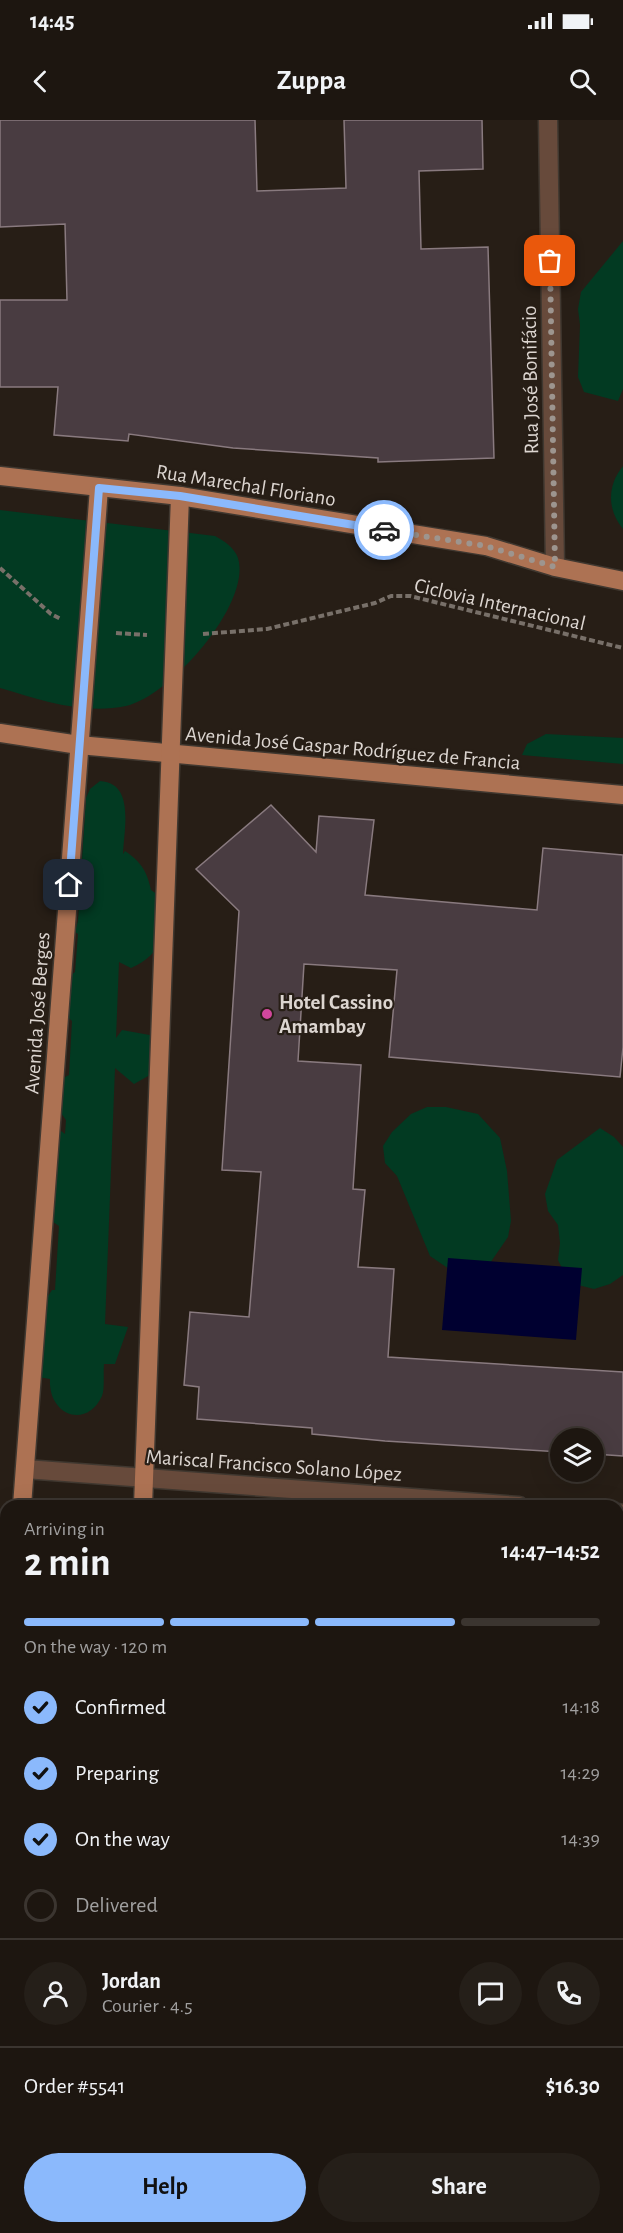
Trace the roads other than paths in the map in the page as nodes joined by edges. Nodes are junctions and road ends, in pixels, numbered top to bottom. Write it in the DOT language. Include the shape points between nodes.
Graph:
graph roads {
  1 [pos="548,120"];
  2 [pos="0,476"];
  3 [pos="99,488"];
  4 [pos="180,496"];
  5 [pos="555,567"];
  6 [pos="623,581"];
  7 [pos="0,733"];
  8 [pos="80,745"];
  9 [pos="170,753"];
  10 [pos="623,795"];
  11 [pos="25,1469"];
  12 [pos="144,1478"];
  13 [pos="22,1500"];
  14 [pos="143,1500"];
  15 [pos="439,1500"];
  1 -- 5 [label="street, Rua José Bonifácio"];
  2 -- 3 [label="main road, Rua Marechal Floriano"];
  3 -- 4 [label="main road, Rua Marechal Floriano"];
  3 -- 8 [label="main road, Avenida José Berges"];
  4 -- 5 [label="main road, Rua Marechal Floriano" via="486,546"];
  4 -- 9 [label="main road"];
  5 -- 6 [label="main road, Rua Marechal Floriano"];
  7 -- 8 [label="main road, Avenida José Gaspar Rodríguez de Francia"];
  8 -- 9 [label="main road, Avenida José Gaspar Rodríguez de Francia"];
  8 -- 11 [label="main road, Avenida José Berges"];
  9 -- 10 [label="main road, Avenida José Gaspar Rodríguez de Francia"];
  9 -- 12 [label="main road"];
  11 -- 12 [label="street, Mariscal Francisco Solano López"];
  11 -- 13 [label="main road, Avenida José Berges"];
  12 -- 14 [label="main road"];
  12 -- 15 [label="street, Mariscal Francisco Solano López"];
}
